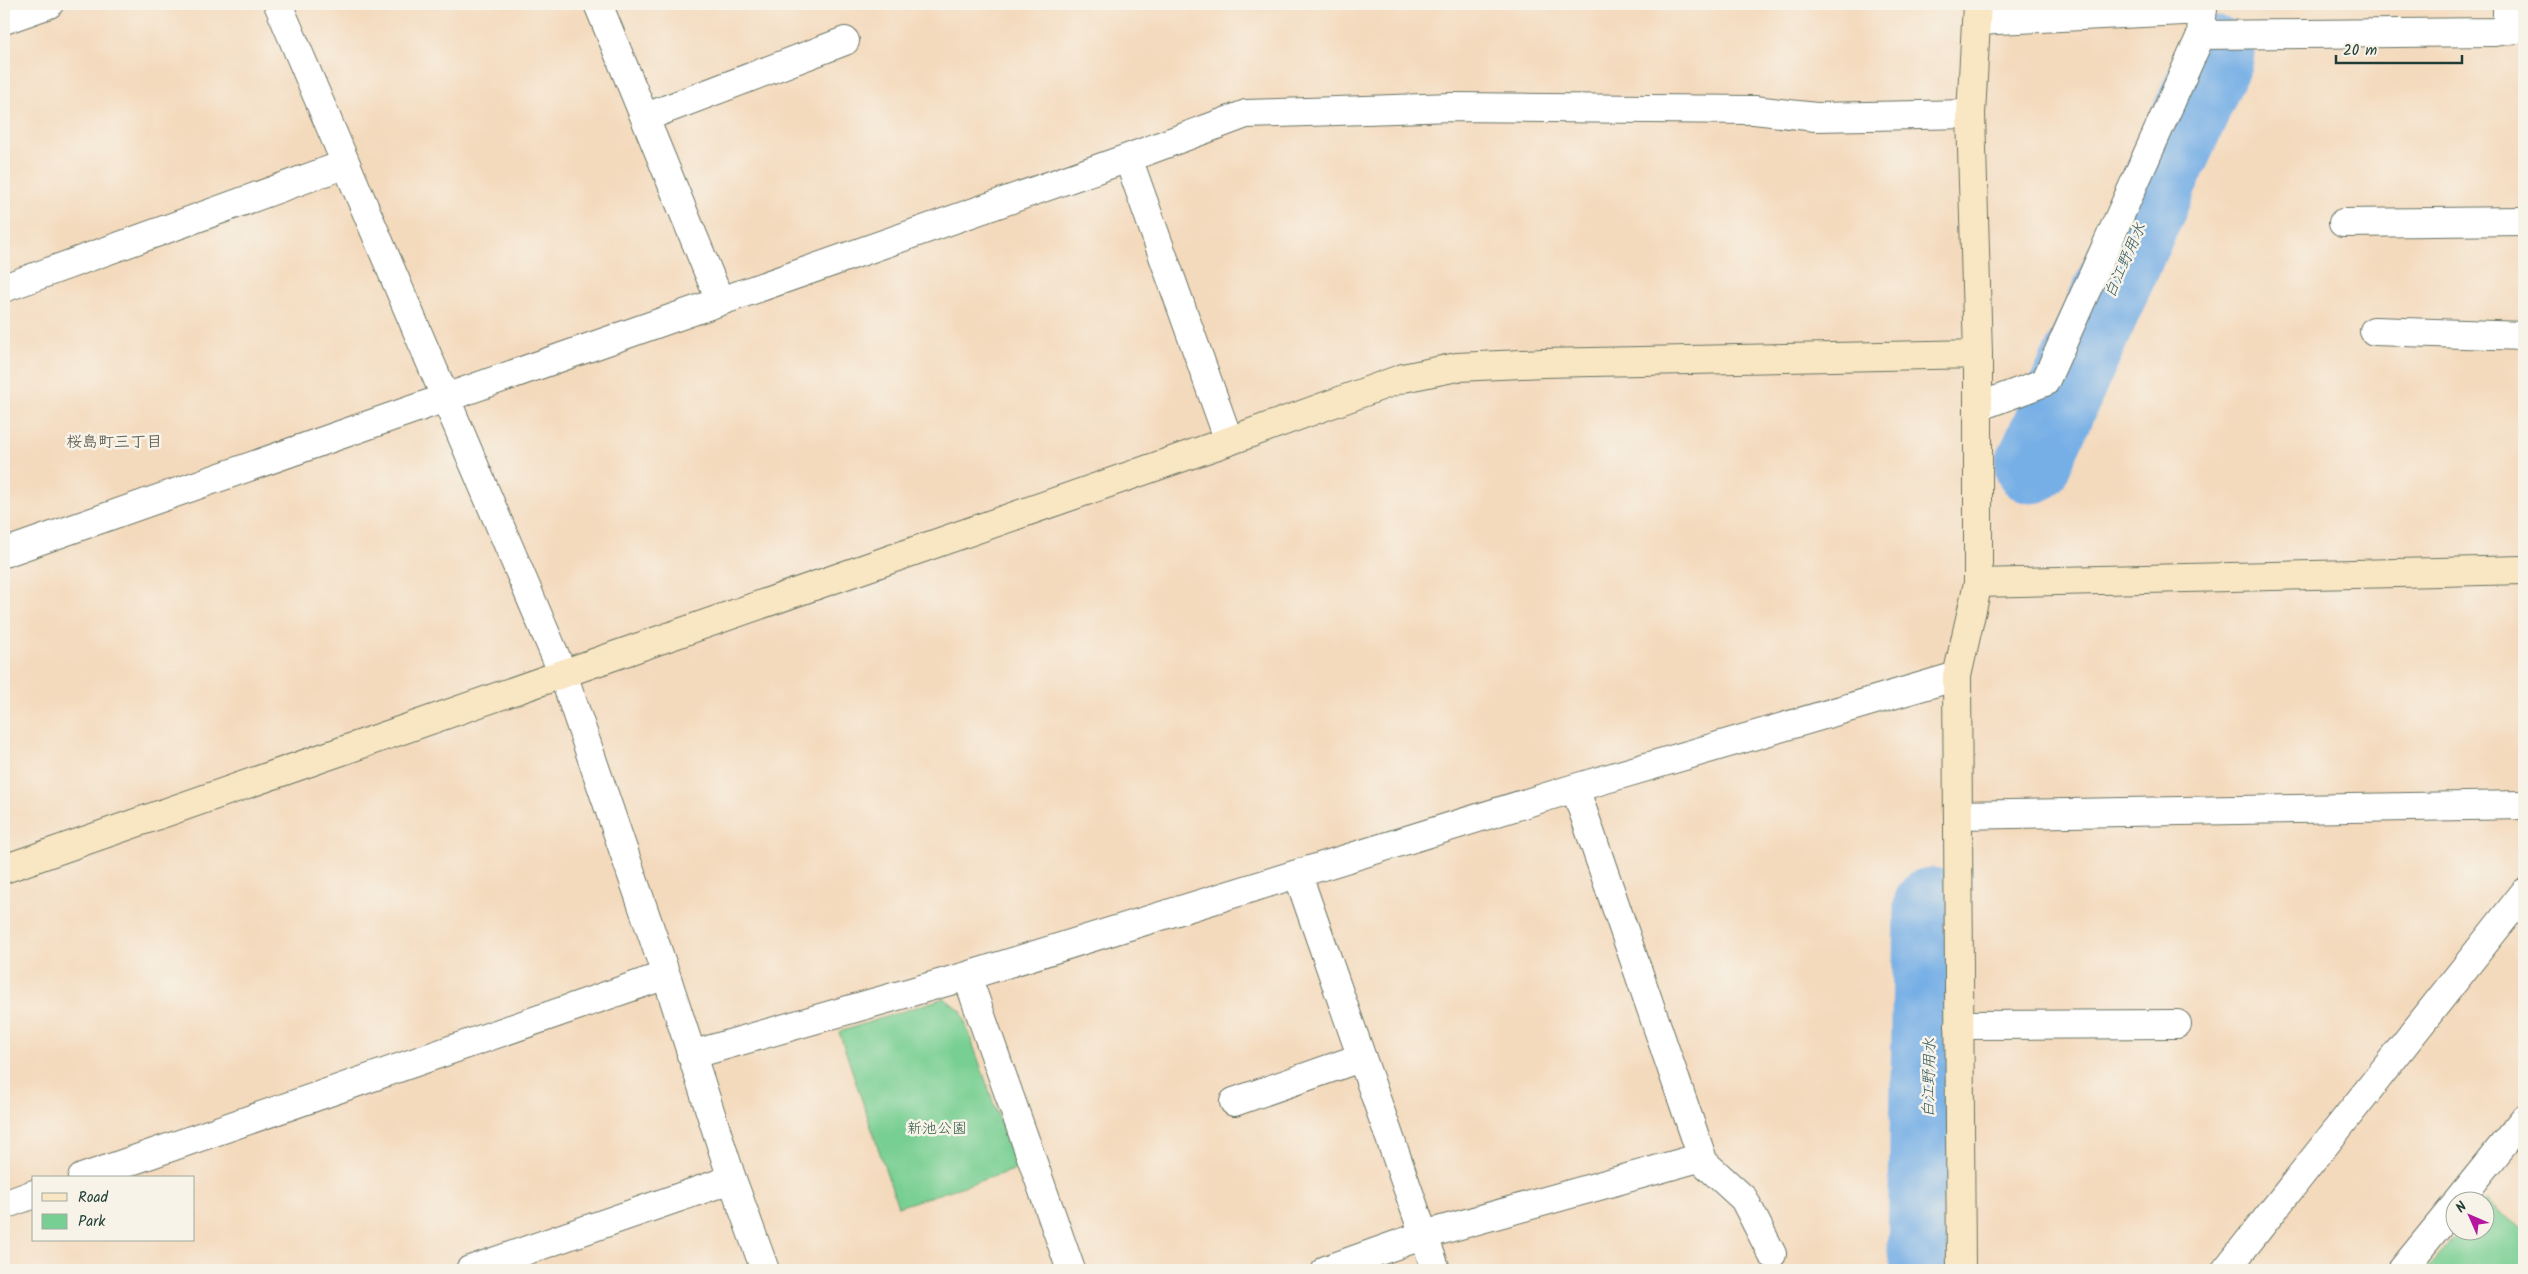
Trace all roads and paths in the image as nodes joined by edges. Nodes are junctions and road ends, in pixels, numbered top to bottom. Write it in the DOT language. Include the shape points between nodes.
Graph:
graph roads {
  1 [pos="49,4"];
  2 [pos="278,4"];
  3 [pos="598,4"];
  4 [pos="1977,12"];
  5 [pos="2202,16"];
  6 [pos="4,20"];
  7 [pos="2513,20"];
  8 [pos="845,41"];
  9 [pos="1971,114"];
  10 [pos="646,117"];
  11 [pos="1128,158"];
  12 [pos="346,164"];
  13 [pos="2524,221"];
  14 [pos="2343,223"];
  15 [pos="4,288"];
  16 [pos="720,301"];
  17 [pos="2374,332"];
  18 [pos="2524,336"];
  19 [pos="1978,354"];
  20 [pos="446,398"];
  21 [pos="1978,408"];
  22 [pos="1229,441"];
  23 [pos="4,553"];
  24 [pos="2524,570"];
  25 [pos="1978,583"];
  26 [pos="563,674"];
  27 [pos="1957,676"];
  28 [pos="1575,788"];
  29 [pos="2524,804"];
  30 [pos="1958,815"];
  31 [pos="4,869"];
  32 [pos="1298,875"];
  33 [pos="2524,893"];
  34 [pos="666,975"];
  35 [pos="967,976"];
  36 [pos="2177,1024"];
  37 [pos="1959,1025"];
  38 [pos="691,1055"];
  39 [pos="1360,1058"];
  40 [pos="1234,1102"];
  41 [pos="2524,1119"];
  42 [pos="1698,1158"];
  43 [pos="88,1176"];
  44 [pos="732,1180"];
  45 [pos="2465,1192"];
  46 [pos="32,1195"];
  47 [pos="4,1205"];
  48 [pos="2446,1215"];
  49 [pos="1424,1235"];
  50 [pos="1772,1254"];
  51 [pos="470,1270"];
  52 [pos="765,1270"];
  53 [pos="1071,1270"];
  54 [pos="1326,1270"];
  55 [pos="1436,1270"];
  56 [pos="1961,1270"];
  57 [pos="2226,1270"];
  58 [pos="2402,1270"];
  1 -- 6 [label="street"];
  2 -- 12 [label="street"];
  3 -- 10 [label="street"];
  4 -- 5 [label="street"];
  4 -- 9 [label="street"];
  5 -- 7 [label="street" via="2493,32"];
  5 -- 21 [label="street" via="2046,382"];
  8 -- 10 [label="street"];
  9 -- 11 [label="street" via="1816,117 1754,110 1452,107 1246,114"];
  9 -- 19 [label="street"];
  10 -- 16 [label="street"];
  11 -- 16 [label="street"];
  11 -- 22 [label="street"];
  12 -- 15 [label="street"];
  12 -- 20 [label="street"];
  13 -- 14 [label="street"];
  16 -- 20 [label="street"];
  17 -- 18 [label="street"];
  19 -- 21 [label="street"];
  19 -- 22 [label="street" via="1457,367 1403,378"];
  20 -- 23 [label="street"];
  20 -- 26 [label="street"];
  21 -- 25 [label="street"];
  22 -- 26 [label="street"];
  24 -- 25 [label="street"];
  25 -- 27 [label="street"];
  26 -- 31 [label="street"];
  26 -- 34 [label="street"];
  27 -- 28 [label="street"];
  27 -- 30 [label="street"];
  28 -- 32 [label="street"];
  28 -- 42 [label="street" via="1702,1156"];
  29 -- 30 [label="street"];
  30 -- 37 [label="street"];
  32 -- 35 [label="street"];
  32 -- 39 [label="street"];
  33 -- 57 [label="street"];
  34 -- 38 [label="street"];
  34 -- 43 [label="street"];
  35 -- 38 [label="street"];
  35 -- 53 [label="street"];
  36 -- 37 [label="street"];
  37 -- 56 [label="street"];
  38 -- 44 [label="street"];
  39 -- 40 [label="street"];
  39 -- 49 [label="street"];
  41 -- 45 [label="street"];
  42 -- 49 [label="street"];
  42 -- 50 [label="street" via="1744,1199"];
  44 -- 51 [label="street"];
  44 -- 52 [label="street"];
  46 -- 47 [label="street"];
  48 -- 58 [label="street"];
  49 -- 54 [label="street"];
  49 -- 55 [label="street"];
}
